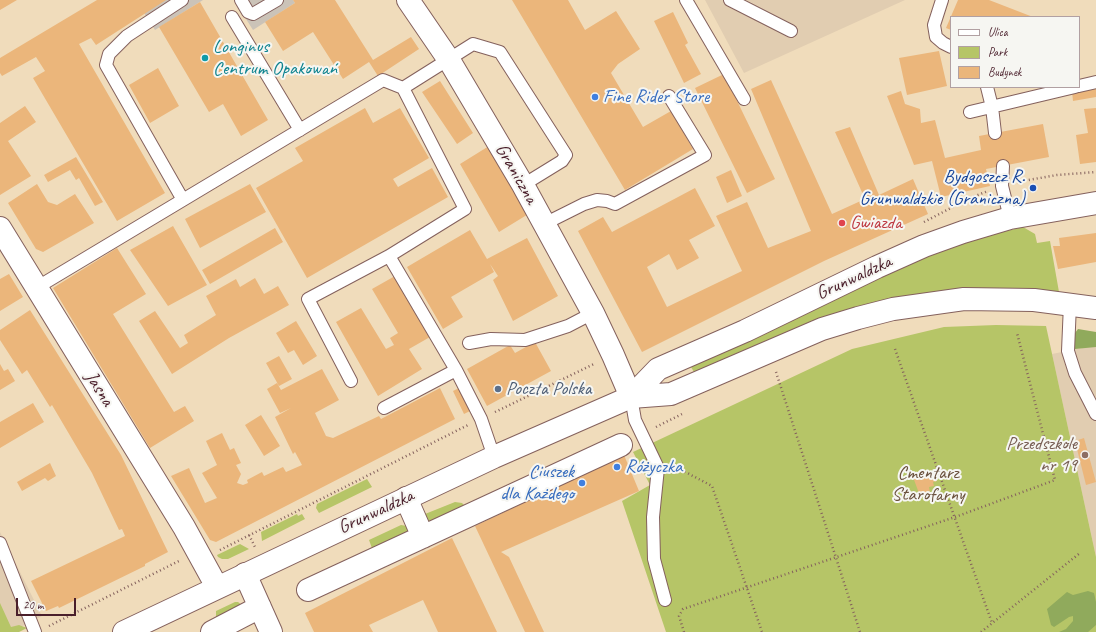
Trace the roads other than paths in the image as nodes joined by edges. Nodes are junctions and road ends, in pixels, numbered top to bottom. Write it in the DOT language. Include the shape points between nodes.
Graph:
graph roads {
  1 [pos="182,0"];
  2 [pos="241,0"];
  3 [pos="277,0"];
  4 [pos="408,0"];
  5 [pos="686,0"];
  6 [pos="730,0"];
  7 [pos="942,0"];
  8 [pos="232,17"];
  9 [pos="791,31"];
  10 [pos="950,46"];
  11 [pos="450,60"];
  12 [pos="1096,82"];
  13 [pos="1080,86"];
  14 [pos="403,88"];
  15 [pos="987,88"];
  16 [pos="1071,88"];
  17 [pos="669,96"];
  18 [pos="744,99"];
  19 [pos="992,107"];
  20 [pos="970,112"];
  21 [pos="300,130"];
  22 [pos="995,133"];
  23 [pos="1003,166"];
  24 [pos="523,185"];
  25 [pos="183,200"];
  26 [pos="1096,203"];
  27 [pos="1010,218"];
  28 [pos="544,224"];
  29 [pos="0,228"];
  30 [pos="389,256"];
  31 [pos="36,288"];
  32 [pos="1070,304"];
  33 [pos="1096,308"];
  34 [pos="593,312"];
  35 [pos="469,343"];
  36 [pos="456,370"];
  37 [pos="351,381"];
  38 [pos="630,397"];
  39 [pos="384,408"];
  40 [pos="1096,414"];
  41 [pos="621,445"];
  42 [pos="494,457"];
  43 [pos="406,498"];
  44 [pos="423,537"];
  45 [pos="0,543"];
  46 [pos="245,574"];
  47 [pos="217,587"];
  48 [pos="308,590"];
  49 [pos="665,600"];
  50 [pos="260,607"];
  51 [pos="39,630"];
  52 [pos="124,632"];
  53 [pos="212,632"];
  54 [pos="271,632"];
  1 -- 25 [label="lane" via="127,36 109,54 106,65"];
  2 -- 3 [label="lane" via="248,12 253,14"];
  4 -- 11 [label="main road, Graniczna"];
  5 -- 18 [label="lane"];
  6 -- 9 [label="lane"];
  7 -- 10 [label="lane" via="934,25 936,37"];
  8 -- 21 [label="lane"];
  11 -- 14 [label="lane"];
  11 -- 24 [label="main road, Graniczna"];
  11 -- 24 [label="lane" via="473,44 500,52 566,155 562,161"];
  12 -- 13 [label="lane"];
  14 -- 21 [label="lane" via="383,80"];
  14 -- 30 [label="lane" via="465,209"];
  15 -- 19 [label="lane"];
  16 -- 19 [label="lane"];
  17 -- 28 [label="lane" via="705,155 615,204 597,200"];
  19 -- 20 [label="lane"];
  19 -- 22 [label="lane"];
  21 -- 25 [label="lane"];
  23 -- 27 [label="lane" via="1002,186"];
  24 -- 28 [label="main road, Graniczna"];
  25 -- 31 [label="lane"];
  26 -- 27 [label="main road, Grunwaldzka"];
  27 -- 38 [label="main road, Grunwaldzka" via="924,246 745,331 658,369"];
  28 -- 34 [label="main road, Graniczna"];
  29 -- 31 [label="main road, Jasna"];
  30 -- 36 [label="lane"];
  30 -- 37 [label="lane" via="308,299"];
  31 -- 47 [label="main road, Jasna" via="198,550"];
  32 -- 33 [label="main road, Grunwaldzka"];
  32 -- 38 [label="main road, Grunwaldzka" via="1034,300 964,299 893,309 822,329 671,394"];
  32 -- 40 [label="lane" via="1068,351 1075,372"];
  34 -- 35 [label="lane" via="568,326 525,340"];
  34 -- 38 [label="main road, Graniczna"];
  36 -- 39 [label="lane"];
  36 -- 42 [label="lane" via="481,418"];
  38 -- 42 [label="main road, Grunwaldzka"];
  38 -- 49 [label="lane" via="635,420 658,468 653,517 654,559"];
  41 -- 44 [label="main road"];
  42 -- 43 [label="main road, Grunwaldzka"];
  43 -- 44 [label="main road"];
  43 -- 46 [label="main road, Grunwaldzka"];
  44 -- 48 [label="main road"];
  45 -- 51 [label="lane"];
  46 -- 47 [label="main road, Grunwaldzka"];
  46 -- 50 [label="main road"];
  47 -- 52 [label="main road, Grunwaldzka"];
  50 -- 53 [label="main road"];
  50 -- 54 [label="main road"];
}
